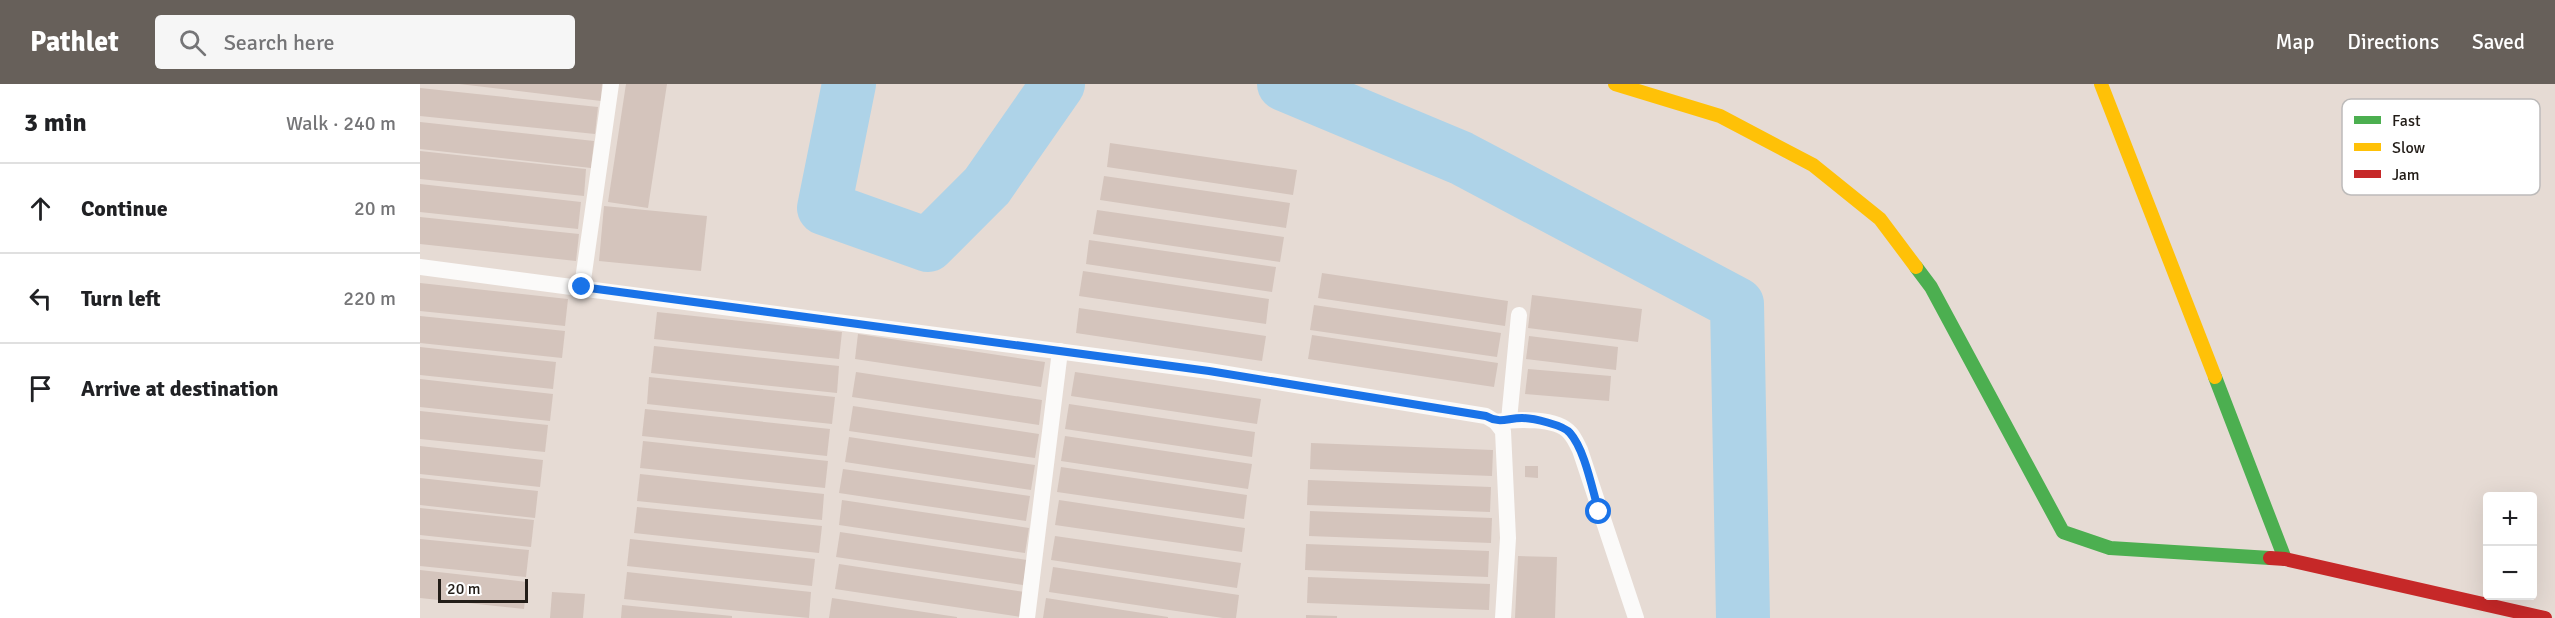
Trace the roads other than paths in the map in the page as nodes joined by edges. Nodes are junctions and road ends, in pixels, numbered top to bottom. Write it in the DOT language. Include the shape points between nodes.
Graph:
graph roads {
  1 [pos="611,84"];
  2 [pos="1615,84"];
  3 [pos="2101,84"];
  4 [pos="420,267"];
  5 [pos="582,287"];
  6 [pos="1519,315"];
  7 [pos="1060,351"];
  8 [pos="1503,421"];
  9 [pos="2285,560"];
  10 [pos="1027,618"];
  11 [pos="1503,618"];
  12 [pos="1636,618"];
  13 [pos="2546,618"];
  1 -- 5 [label="lane"];
  2 -- 9 [label="street" via="1720,116 1813,165 1880,219 1931,287 2062,532 2110,548"];
  3 -- 9 [label="street"];
  4 -- 5 [label="lane"];
  5 -- 7 [label="lane"];
  6 -- 8 [label="lane"];
  7 -- 8 [label="lane" via="1232,374"];
  7 -- 10 [label="lane"];
  8 -- 11 [label="lane" via="1508,538"];
  8 -- 12 [label="lane" via="1522,418 1569,431 1580,450"];
  9 -- 13 [label="street"];
}
